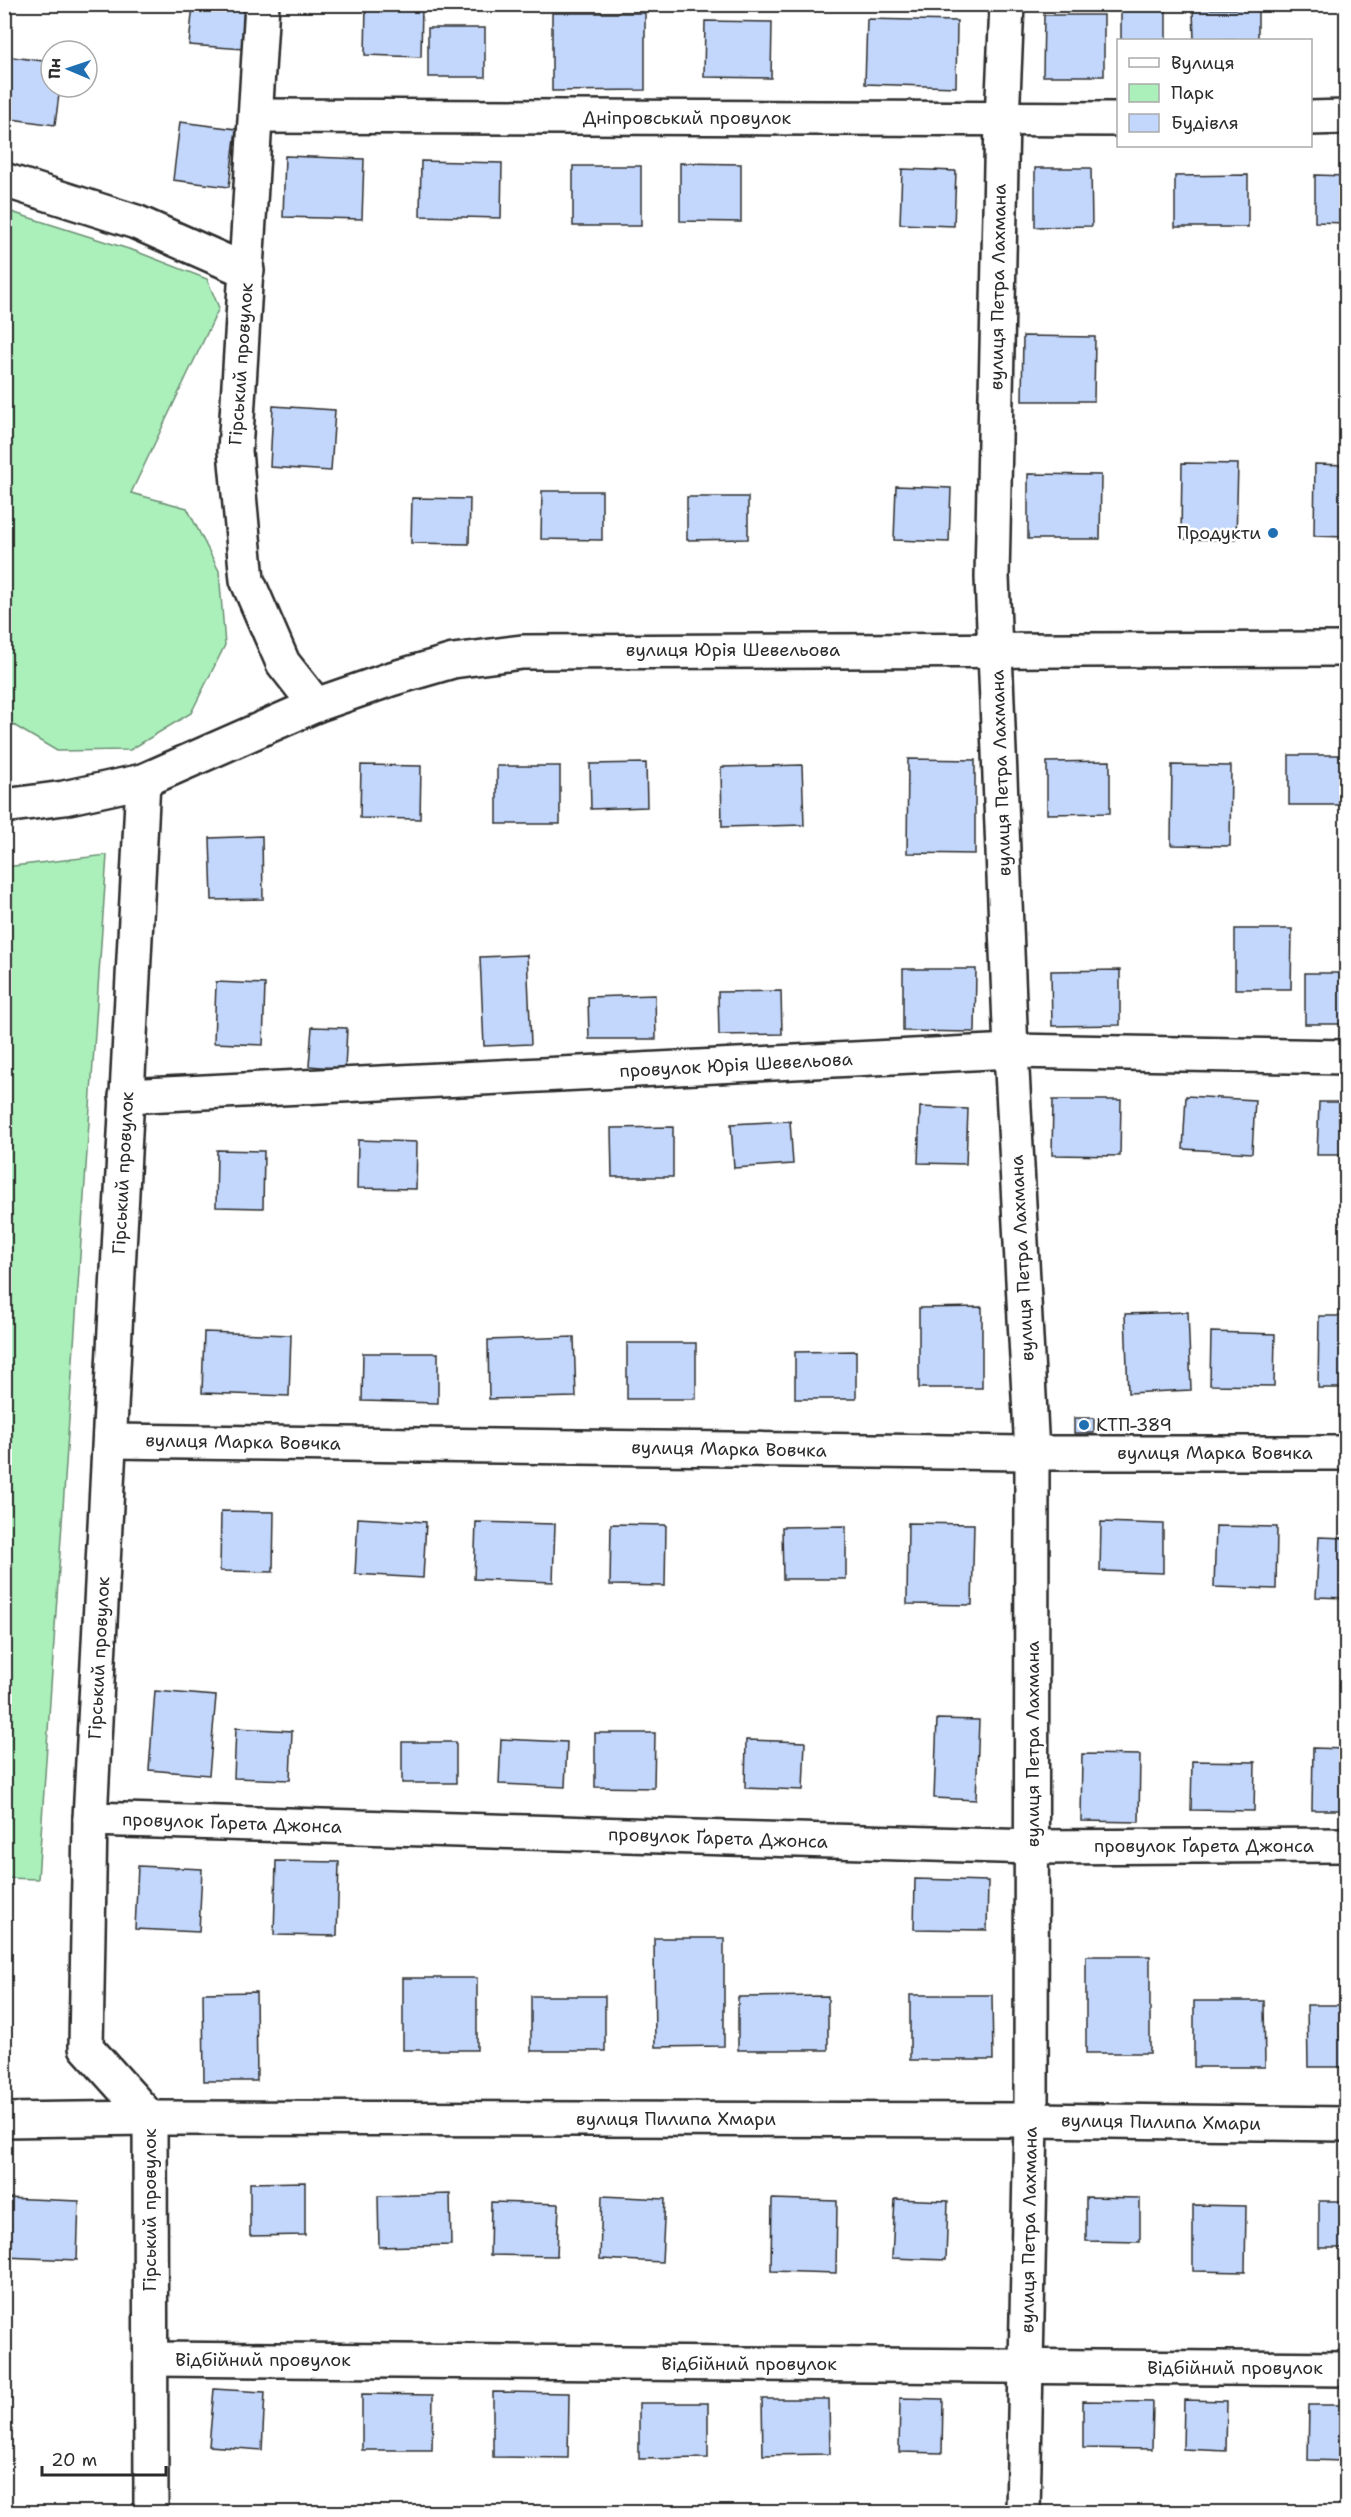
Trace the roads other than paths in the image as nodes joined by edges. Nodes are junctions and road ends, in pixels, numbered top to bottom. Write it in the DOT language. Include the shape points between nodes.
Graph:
graph roads {
  1 [pos="262,4"];
  2 [pos="1007,4"];
  3 [pos="255,116"];
  4 [pos="1347,117"];
  5 [pos="1312,118"];
  6 [pos="1117,119"];
  7 [pos="1002,120"];
  8 [pos="4,180"];
  9 [pos="247,271"];
  10 [pos="996,648"];
  11 [pos="1347,649"];
  12 [pos="316,705"];
  13 [pos="143,781"];
  14 [pos="4,806"];
  15 [pos="1011,1052"];
  16 [pos="1347,1057"];
  17 [pos="126,1096"];
  18 [pos="111,1441"];
  19 [pos="1032,1453"];
  20 [pos="1347,1453"];
  21 [pos="90,1819"];
  22 [pos="1347,1845"];
  23 [pos="1033,1847"];
  24 [pos="150,2118"];
  25 [pos="4,2120"];
  26 [pos="1031,2120"];
  27 [pos="1347,2124"];
  28 [pos="152,2359"];
  29 [pos="1026,2366"];
  30 [pos="1347,2369"];
  31 [pos="151,2512"];
  32 [pos="1023,2512"];
  1 -- 3 [label="street, Гірський провулок"];
  2 -- 7 [label="street, вулиця Петра Лахмана"];
  3 -- 7 [label="street, Дніпровський провулок"];
  3 -- 9 [label="street, Гірський провулок"];
  4 -- 5 [label="street"];
  6 -- 7 [label="street, Дніпровський провулок"];
  7 -- 10 [label="street, вулиця Петра Лахмана" via="992,577"];
  8 -- 9 [label="street" via="135,222"];
  9 -- 12 [label="street, Гірський провулок" via="235,451 247,580 283,663"];
  10 -- 11 [label="street, вулиця Юрія Шевельова"];
  10 -- 12 [label="street, вулиця Юрія Шевельова" via="522,652 453,661"];
  10 -- 15 [label="street, вулиця Петра Лахмана"];
  12 -- 13 [label="street, вулиця Юрія Шевельова"];
  13 -- 14 [label="street, вулиця Юрія Шевельова"];
  13 -- 17 [label="street, Гірський провулок"];
  15 -- 16 [label="street, провулок Юрія Шевельова"];
  15 -- 17 [label="street, провулок Юрія Шевельова"];
  15 -- 19 [label="street, вулиця Петра Лахмана"];
  17 -- 18 [label="street, Гірський провулок"];
  18 -- 19 [label="street, вулиця Марка Вовчка"];
  18 -- 21 [label="street, Гірський провулок"];
  19 -- 20 [label="street, вулиця Марка Вовчка"];
  19 -- 23 [label="street, вулиця Петра Лахмана"];
  21 -- 23 [label="street, провулок Ґарета Джонса"];
  21 -- 24 [label="street, Гірський провулок" via="86,2047"];
  22 -- 23 [label="street, провулок Ґарета Джонса"];
  23 -- 26 [label="street, вулиця Петра Лахмана"];
  24 -- 25 [label="street, вулиця Пилипа Хмари"];
  24 -- 26 [label="street, вулиця Пилипа Хмари"];
  24 -- 28 [label="street, Гірський провулок"];
  26 -- 27 [label="street, вулиця Пилипа Хмари"];
  26 -- 29 [label="street, вулиця Петра Лахмана"];
  28 -- 29 [label="street, Відбійний провулок"];
  28 -- 31 [label="street, Гірський провулок"];
  29 -- 30 [label="street, Відбійний провулок"];
  29 -- 32 [label="street, вулиця Петра Лахмана"];
}
